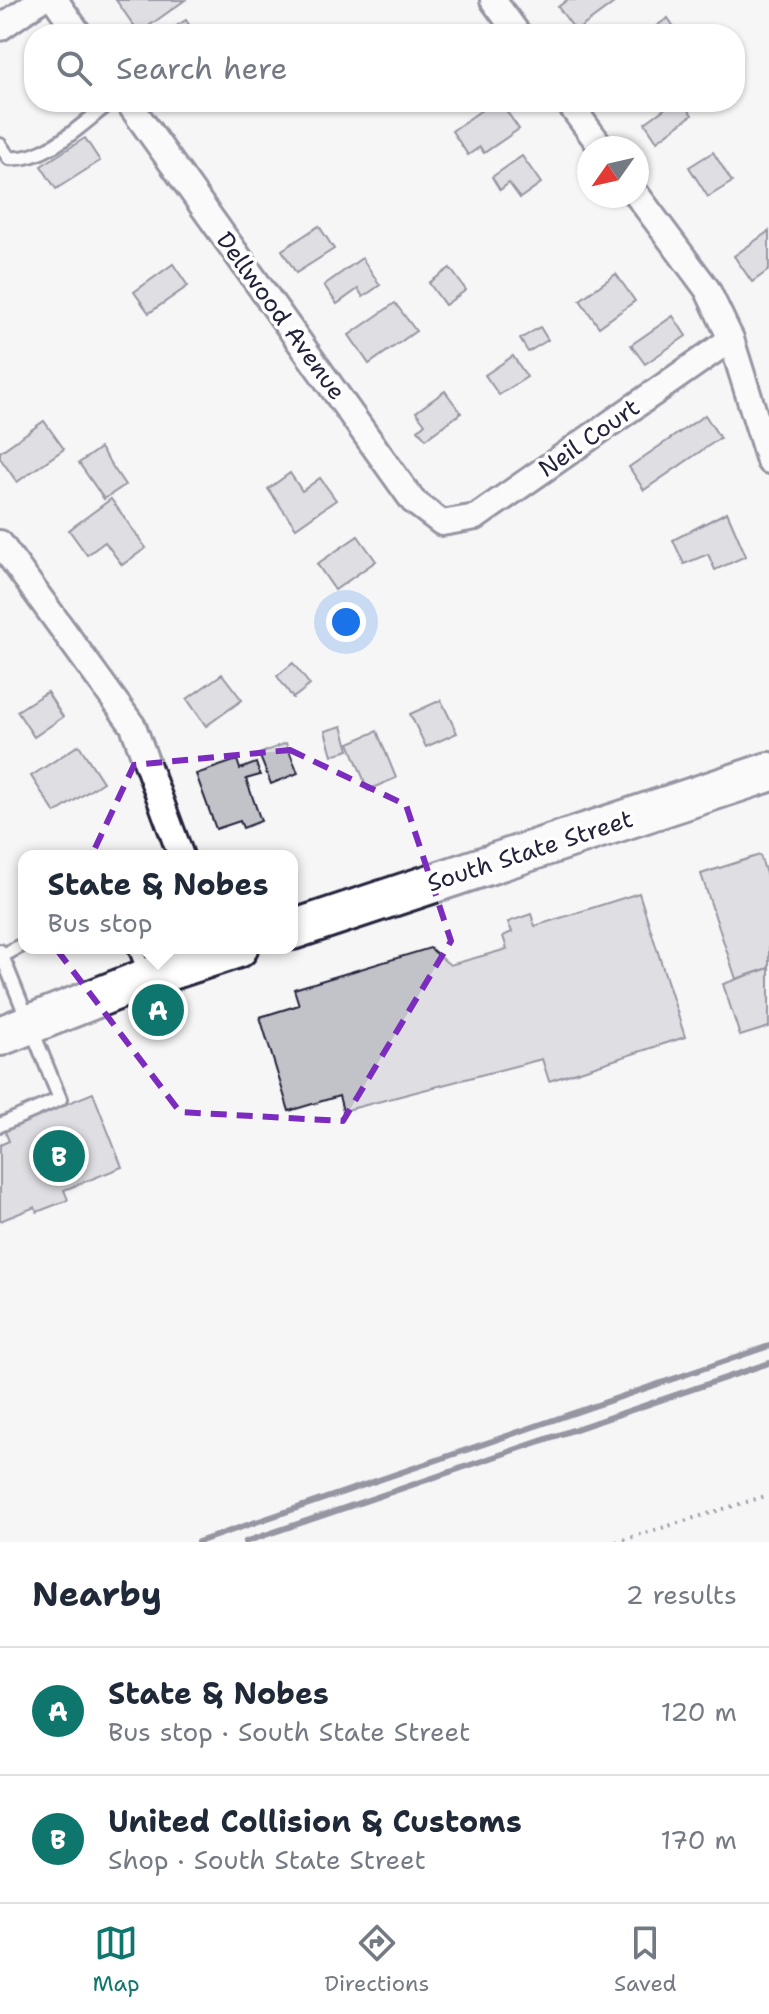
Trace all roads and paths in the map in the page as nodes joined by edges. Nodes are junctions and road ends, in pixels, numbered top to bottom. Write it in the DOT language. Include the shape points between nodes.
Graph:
graph roads {
  1 [pos="40,0"];
  2 [pos="55,0"];
  3 [pos="493,0"];
  4 [pos="72,24"];
  5 [pos="511,24"];
  6 [pos="0,28"];
  7 [pos="97,112"];
  8 [pos="135,112"];
  9 [pos="575,112"];
  10 [pos="593,136"];
  11 [pos="0,145"];
  12 [pos="647,208"];
  13 [pos="731,339"];
  14 [pos="769,461"];
  15 [pos="442,523"];
  16 [pos="0,543"];
  17 [pos="769,772"];
  18 [pos="179,850"];
  19 [pos="298,928"];
  20 [pos="1,953"];
  21 [pos="199,954"];
  22 [pos="141,963"];
  23 [pos="16,1030"];
  24 [pos="0,1125"];
  25 [pos="769,1495"];
  26 [pos="616,1542"];
  1 -- 6 [label="street"];
  2 -- 4 [label="street"];
  3 -- 5 [label="street"];
  7 -- 11 [label="lane" via="26,159 9,158"];
  8 -- 15 [label="street, Dellwood Avenue" via="413,501"];
  9 -- 10 [label="street"];
  12 -- 13 [label="street" via="707,289"];
  13 -- 14 [label="street"];
  13 -- 15 [label="street, Neil Court" via="476,517"];
  16 -- 18 [label="street" via="133,726"];
  17 -- 19 [label="main road, South State Street"];
  20 -- 23 [label="lane"];
  21 -- 22 [label="main road"];
  22 -- 23 [label="main road"];
  23 -- 24 [label="lane" via="60,1099"];
  25 -- 26 [label="path"];
}
